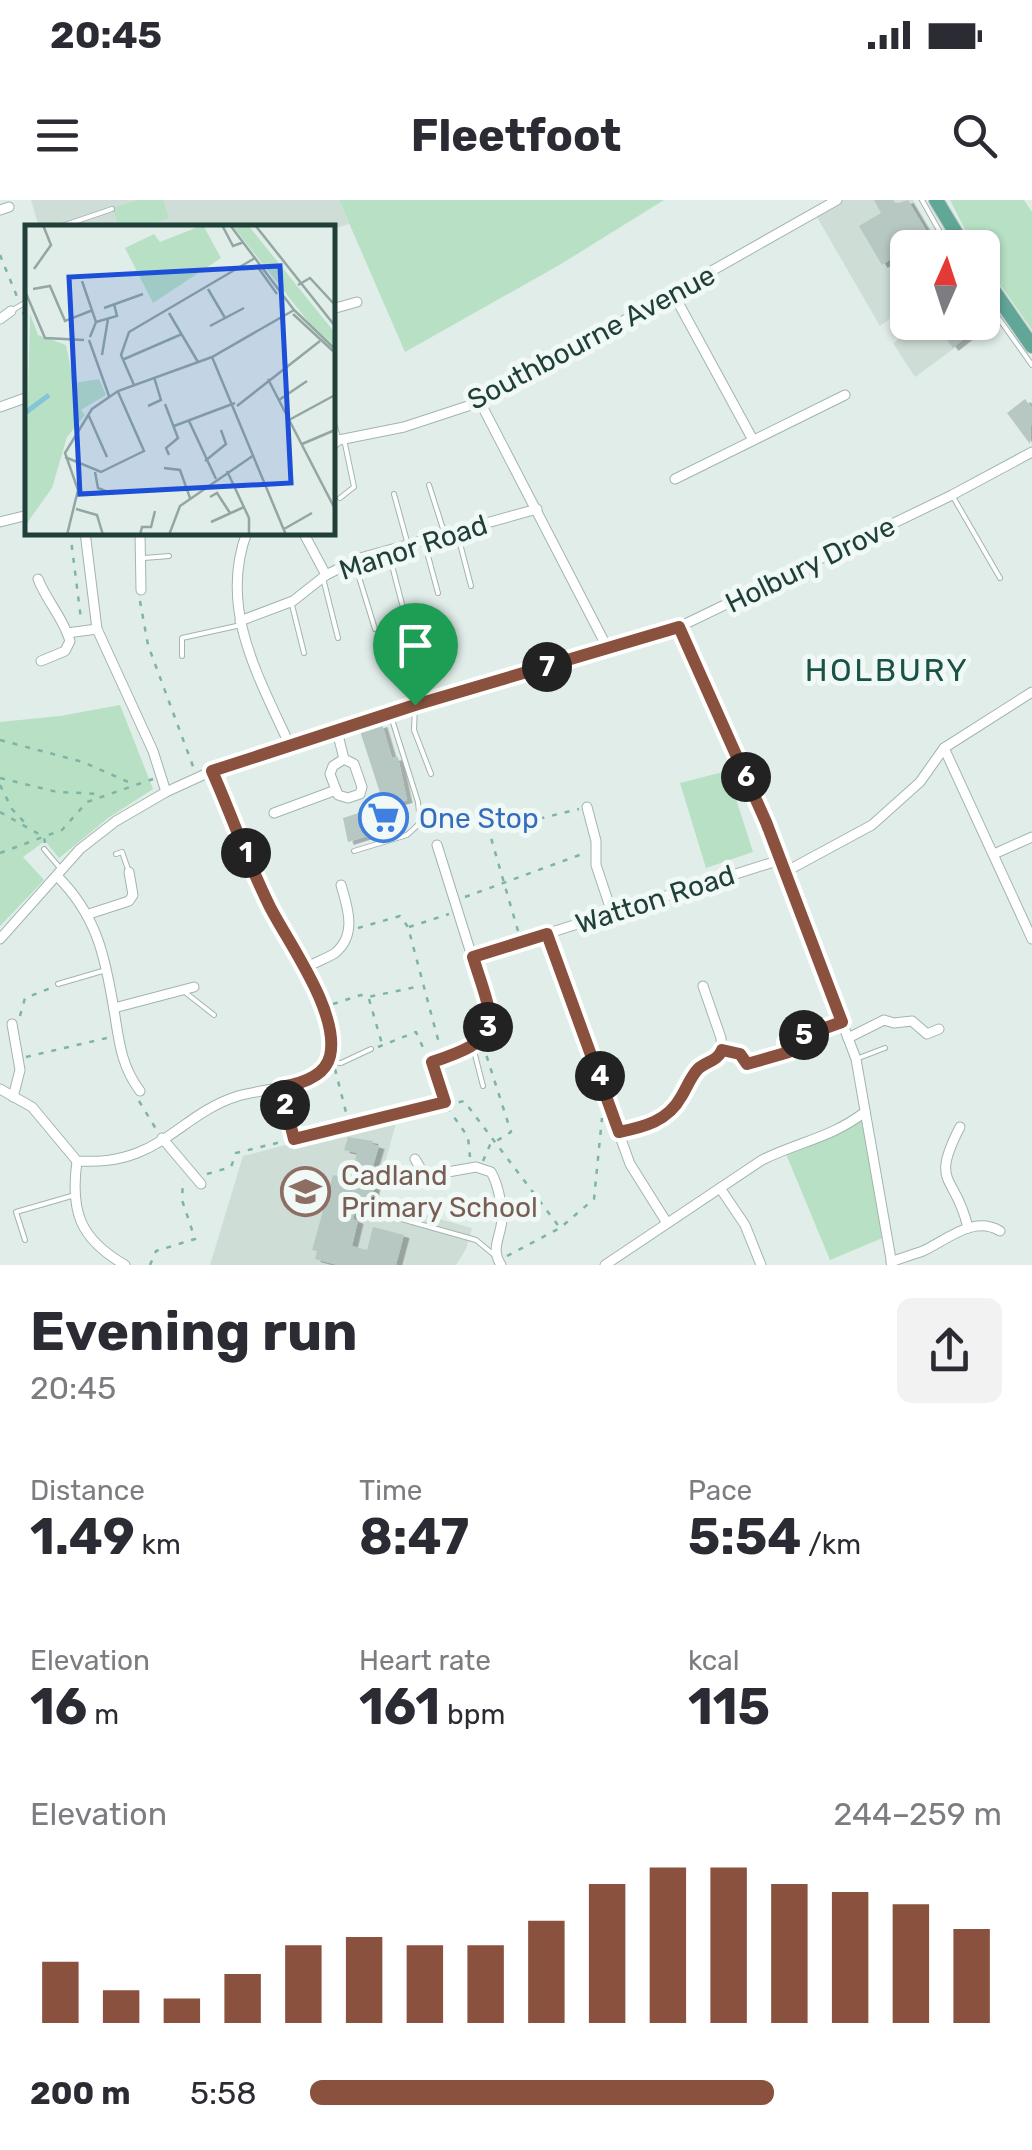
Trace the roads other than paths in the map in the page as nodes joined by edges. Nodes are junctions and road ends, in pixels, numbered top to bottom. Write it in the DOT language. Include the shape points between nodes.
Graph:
graph roads {
  1 [pos="837,200"];
  2 [pos="922,200"];
  3 [pos="936,200"];
  4 [pos="112,209"];
  5 [pos="66,225"];
  6 [pos="939,230"];
  7 [pos="954,230"];
  8 [pos="674,295"];
  9 [pos="1000,300"];
  10 [pos="25,302"];
  11 [pos="357,302"];
  12 [pos="16,307"];
  13 [pos="335,308"];
  14 [pos="0,319"];
  15 [pos="1000,321"];
  16 [pos="1032,346"];
  17 [pos="1032,365"];
  18 [pos="845,395"];
  19 [pos="25,398"];
  20 [pos="480,402"];
  21 [pos="0,407"];
  22 [pos="753,440"];
  23 [pos="338,441"];
  24 [pos="1032,452"];
  25 [pos="675,479"];
  26 [pos="430,485"];
  27 [pos="394,494"];
  28 [pos="952,495"];
  29 [pos="340,498"];
  30 [pos="536,509"];
  31 [pos="25,517"];
  32 [pos="0,522"];
  33 [pos="456,532"];
  34 [pos="84,535"];
  35 [pos="140,535"];
  36 [pos="247,535"];
  37 [pos="304,535"];
  38 [pos="445,535"];
  39 [pos="424,541"];
  40 [pos="408,545"];
  41 [pos="388,550"];
  42 [pos="169,556"];
  43 [pos="139,559"];
  44 [pos="354,562"];
  45 [pos="324,577"];
  46 [pos="1000,578"];
  47 [pos="38,579"];
  48 [pos="471,586"];
  49 [pos="141,590"];
  50 [pos="438,593"];
  51 [pos="292,601"];
  52 [pos="402,604"];
  53 [pos="240,623"];
  54 [pos="679,627"];
  55 [pos="97,628"];
  56 [pos="375,629"];
  57 [pos="68,633"];
  58 [pos="338,638"];
  59 [pos="608,649"];
  60 [pos="304,653"];
  61 [pos="182,656"];
  62 [pos="41,661"];
  63 [pos="1032,692"];
  64 [pos="415,705"];
  65 [pos="390,713"];
  66 [pos="337,731"];
  67 [pos="290,746"];
  68 [pos="944,748"];
  69 [pos="344,758"];
  70 [pos="212,771"];
  71 [pos="431,774"];
  72 [pos="336,790"];
  73 [pos="166,792"];
  74 [pos="587,808"];
  75 [pos="274,813"];
  76 [pos="1032,838"];
  77 [pos="436,845"];
  78 [pos="44,850"];
  79 [pos="354,852"];
  80 [pos="116,854"];
  81 [pos="994,854"];
  82 [pos="780,860"];
  83 [pos="129,872"];
  84 [pos="785,872"];
  85 [pos="60,873"];
  86 [pos="341,885"];
  87 [pos="612,913"];
  88 [pos="89,914"];
  89 [pos="547,934"];
  90 [pos="0,939"];
  91 [pos="1032,940"];
  92 [pos="473,957"];
  93 [pos="306,968"];
  94 [pos="106,970"];
  95 [pos="58,984"];
  96 [pos="702,986"];
  97 [pos="188,988"];
  98 [pos="114,1008"];
  99 [pos="214,1015"];
  100 [pos="12,1024"];
  101 [pos="940,1029"];
  102 [pos="848,1038"];
  103 [pos="478,1044"];
  104 [pos="885,1048"];
  105 [pos="371,1049"];
  106 [pos="722,1050"];
  107 [pos="740,1054"];
  108 [pos="856,1059"];
  109 [pos="330,1062"];
  110 [pos="483,1086"];
  111 [pos="0,1089"];
  112 [pos="140,1091"];
  113 [pos="14,1096"];
  114 [pos="445,1101"];
  115 [pos="866,1112"];
  116 [pos="960,1127"];
  117 [pos="619,1132"];
  118 [pos="162,1138"];
  119 [pos="415,1158"];
  120 [pos="77,1161"];
  121 [pos="196,1178"];
  122 [pos="720,1188"];
  123 [pos="75,1195"];
  124 [pos="391,1216"];
  125 [pos="667,1223"];
  126 [pos="968,1228"];
  127 [pos="1000,1231"];
  128 [pos="25,1240"];
  129 [pos="498,1261"];
  130 [pos="891,1263"];
  131 [pos="125,1265"];
  132 [pos="605,1265"];
  133 [pos="761,1265"];
  1 -- 8 [label="street, Southbourne Avenue"];
  2 -- 6 [label="lane"];
  3 -- 7 [label="main road"];
  4 -- 5 [label="lane"];
  8 -- 20 [label="street, Southbourne Avenue"];
  8 -- 22 [label="street"];
  9 -- 16 [label="main road"];
  10 -- 12 [label="lane"];
  11 -- 13 [label="street"];
  12 -- 14 [label="street"];
  15 -- 17 [label="lane"];
  18 -- 22 [label="street"];
  19 -- 21 [label="street"];
  20 -- 23 [label="street, Southbourne Avenue"];
  20 -- 30 [label="street"];
  22 -- 25 [label="street"];
  23 -- 29 [label="lane" via="354,488"];
  24 -- 28 [label="street, Holbury Drove"];
  26 -- 38 [label="lane"];
  27 -- 40 [label="lane"];
  28 -- 46 [label="lane"];
  28 -- 54 [label="street, Holbury Drove"];
  30 -- 33 [label="street, Manor Road"];
  30 -- 59 [label="street"];
  31 -- 32 [label="street"];
  33 -- 38 [label="street, Manor Road"];
  33 -- 48 [label="lane"];
  34 -- 55 [label="street"];
  35 -- 43 [label="street"];
  36 -- 53 [label="street" via="236,575"];
  37 -- 45 [label="street"];
  38 -- 39 [label="street, Manor Road"];
  39 -- 40 [label="street, Manor Road"];
  39 -- 50 [label="lane"];
  40 -- 41 [label="street, Manor Road"];
  41 -- 44 [label="street, Manor Road"];
  41 -- 52 [label="lane"];
  42 -- 43 [label="lane"];
  43 -- 49 [label="street"];
  44 -- 45 [label="street, Manor Road"];
  44 -- 56 [label="lane"];
  45 -- 51 [label="street, Manor Road"];
  45 -- 58 [label="lane"];
  47 -- 57 [label="street"];
  51 -- 53 [label="street, Manor Road"];
  51 -- 60 [label="lane"];
  53 -- 61 [label="lane" via="182,638"];
  53 -- 67 [label="street"];
  54 -- 59 [label="street, Holbury Drove"];
  54 -- 82 [label="street"];
  55 -- 57 [label="street"];
  55 -- 73 [label="street"];
  57 -- 62 [label="street" via="65,651"];
  59 -- 64 [label="street, Holbury Drove"];
  63 -- 68 [label="street"];
  64 -- 65 [label="street, Holbury Drove"];
  64 -- 71 [label="lane" via="414,730"];
  65 -- 66 [label="street, Holbury Drove"];
  65 -- 79 [label="lane" via="420,823 407,835"];
  66 -- 67 [label="street, Holbury Drove"];
  66 -- 69 [label="street"];
  67 -- 70 [label="street, Holbury Drove"];
  68 -- 81 [label="street"];
  68 -- 84 [label="street" via="920,782 872,825"];
  69 -- 72 [label="street" via="330,774"];
  69 -- 72 [label="street" via="354,764 362,787 348,798"];
  70 -- 73 [label="street, Holbury Drove"];
  70 -- 93 [label="street" via="271,909"];
  72 -- 75 [label="street"];
  73 -- 85 [label="street, Holbury Drove" via="116,820"];
  74 -- 87 [label="street"];
  76 -- 81 [label="street"];
  77 -- 92 [label="street"];
  78 -- 85 [label="lane"];
  80 -- 83 [label="lane" via="122,852"];
  81 -- 91 [label="street"];
  82 -- 84 [label="street"];
  82 -- 87 [label="street, Watton Road"];
  83 -- 88 [label="street" via="129,901"];
  84 -- 102 [label="street"];
  85 -- 88 [label="street"];
  85 -- 90 [label="street, Holbury Drove"];
  86 -- 93 [label="street" via="349,931 336,952"];
  87 -- 89 [label="street, Watton Road"];
  88 -- 94 [label="street"];
  89 -- 92 [label="street, Watton Road"];
  89 -- 117 [label="street"];
  92 -- 103 [label="street" via="490,1014"];
  93 -- 109 [label="street" via="331,1035"];
  94 -- 95 [label="lane"];
  94 -- 98 [label="street"];
  96 -- 106 [label="street"];
  97 -- 98 [label="street"];
  97 -- 99 [label="lane"];
  98 -- 112 [label="street" via="125,1065"];
  100 -- 113 [label="street" via="20,1058"];
  101 -- 102 [label="street" via="926,1034 912,1021 878,1020"];
  102 -- 108 [label="street"];
  103 -- 110 [label="lane"];
  103 -- 114 [label="street" via="438,1060"];
  104 -- 108 [label="lane"];
  105 -- 109 [label="lane"];
  106 -- 107 [label="lane"];
  106 -- 117 [label="street" via="699,1068 666,1115"];
  108 -- 115 [label="street"];
  109 -- 118 [label="street" via="308,1080 200,1111"];
  111 -- 113 [label="street"];
  113 -- 120 [label="street" via="32,1107"];
  115 -- 122 [label="street" via="827,1136 762,1160"];
  115 -- 130 [label="street"];
  116 -- 126 [label="street" via="944,1174"];
  117 -- 125 [label="street" via="630,1164"];
  118 -- 120 [label="street" via="107,1163"];
  118 -- 121 [label="street"];
  119 -- 129 [label="street" via="425,1176 478,1167 494,1177 501,1208"];
  120 -- 123 [label="street"];
  122 -- 125 [label="street"];
  122 -- 133 [label="street"];
  123 -- 128 [label="lane" via="16,1212"];
  123 -- 131 [label="street" via="89,1239"];
  124 -- 129 [label="lane" via="476,1240"];
  125 -- 132 [label="street"];
  126 -- 127 [label="street"];
  126 -- 130 [label="street"];
}
